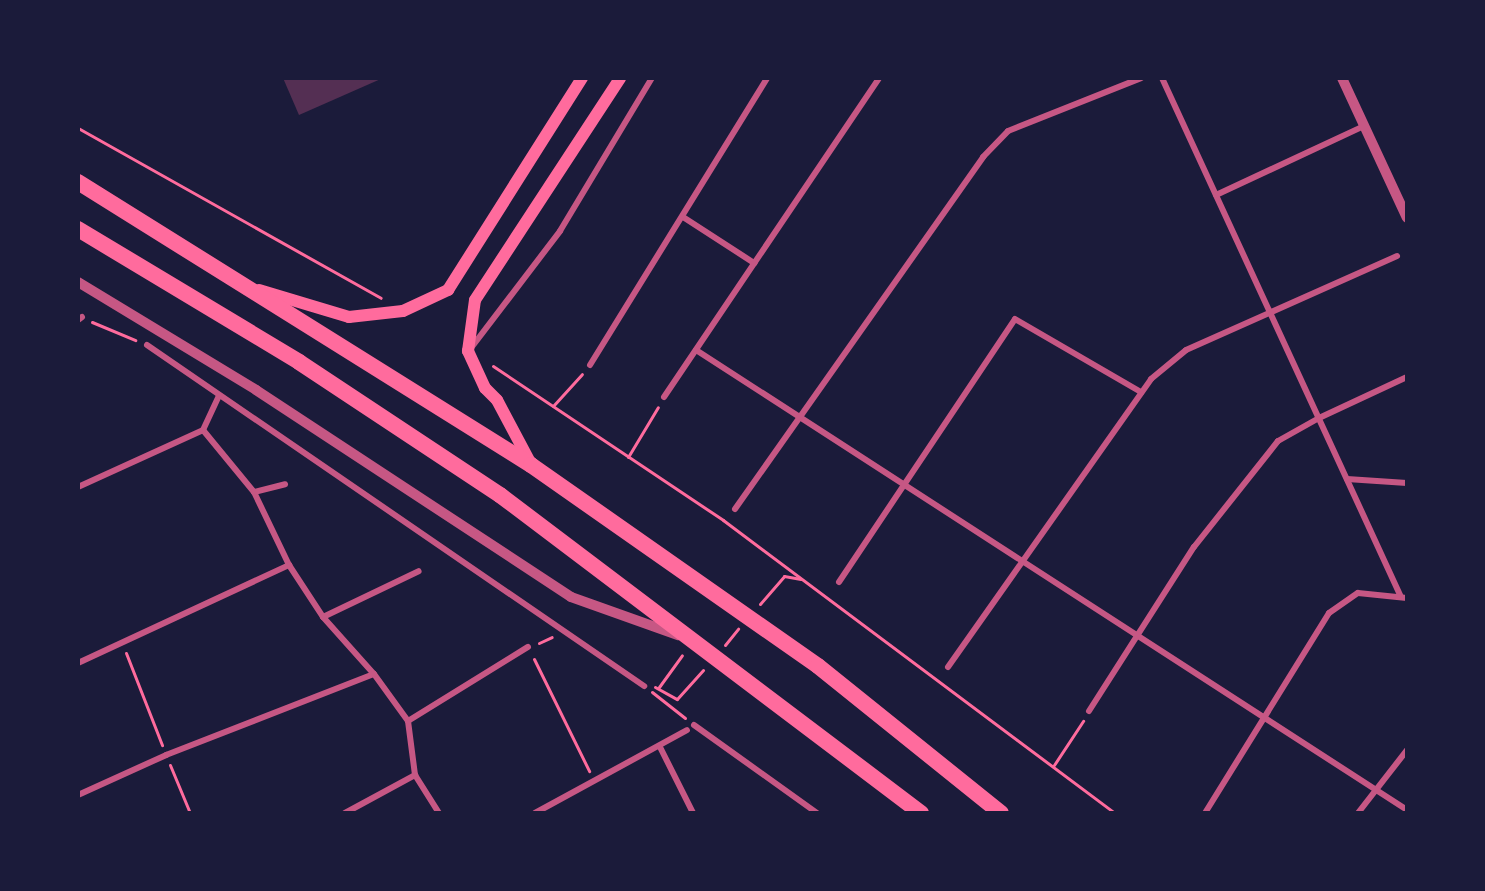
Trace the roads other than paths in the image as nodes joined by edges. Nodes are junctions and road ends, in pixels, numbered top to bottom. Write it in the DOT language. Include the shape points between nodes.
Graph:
graph roads {
  1 [pos="161,78"];
  2 [pos="183,78"];
  3 [pos="582,78"];
  4 [pos="620,78"];
  5 [pos="652,78"];
  6 [pos="767,78"];
  7 [pos="879,78"];
  8 [pos="1141,78"];
  9 [pos="1162,78"];
  10 [pos="1342,78"];
  11 [pos="1364,126"];
  12 [pos="78,182"];
  13 [pos="1216,195"];
  14 [pos="682,217"];
  15 [pos="1407,218"];
  16 [pos="78,229"];
  17 [pos="1397,256"];
  18 [pos="754,263"];
  19 [pos="78,282"];
  20 [pos="249,287"];
  21 [pos="1270,311"];
  22 [pos="147,345"];
  23 [pos="696,350"];
  24 [pos="468,351"];
  25 [pos="590,365"];
  26 [pos="1407,377"];
  27 [pos="1141,392"];
  28 [pos="219,395"];
  29 [pos="664,397"];
  30 [pos="798,416"];
  31 [pos="1319,418"];
  32 [pos="203,430"];
  33 [pos="531,465"];
  34 [pos="1347,479"];
  35 [pos="1407,483"];
  36 [pos="285,484"];
  37 [pos="905,485"];
  38 [pos="78,487"];
  39 [pos="254,492"];
  40 [pos="735,508"];
  41 [pos="1022,561"];
  42 [pos="289,565"];
  43 [pos="419,571"];
  44 [pos="838,582"];
  45 [pos="1404,597"];
  46 [pos="323,616"];
  47 [pos="1140,637"];
  48 [pos="693,640"];
  49 [pos="528,647"];
  50 [pos="78,663"];
  51 [pos="948,667"];
  52 [pos="374,674"];
  53 [pos="644,686"];
  54 [pos="1089,711"];
  55 [pos="1267,719"];
  56 [pos="408,721"];
  57 [pos="694,725"];
  58 [pos="687,730"];
  59 [pos="660,747"];
  60 [pos="1407,750"];
  61 [pos="415,776"];
  62 [pos="1374,789"];
  63 [pos="78,795"];
  64 [pos="1407,810"];
  65 [pos="345,813"];
  66 [pos="439,813"];
  67 [pos="536,813"];
  68 [pos="693,813"];
  69 [pos="818,813"];
  70 [pos="921,813"];
  71 [pos="1001,813"];
  72 [pos="1205,813"];
  73 [pos="1358,813"];
  1 -- 2 [label="lane"];
  3 -- 20 [label="main road" via="448,290 403,311 349,317"];
  4 -- 24 [label="main road" via="475,300"];
  5 -- 24 [label="street" via="560,231"];
  6 -- 14 [label="street"];
  7 -- 18 [label="street"];
  8 -- 30 [label="street" via="1008,131 983,157"];
  9 -- 13 [label="street"];
  10 -- 11 [label="street"];
  11 -- 13 [label="street"];
  11 -- 15 [label="street"];
  12 -- 20 [label="highway"];
  13 -- 21 [label="street"];
  14 -- 18 [label="street"];
  14 -- 25 [label="street"];
  16 -- 48 [label="highway" via="289,356 500,495"];
  17 -- 21 [label="street"];
  18 -- 23 [label="street"];
  19 -- 48 [label="street" via="256,390 571,597"];
  20 -- 33 [label="highway"];
  21 -- 27 [label="street" via="1186,350"];
  21 -- 31 [label="street"];
  22 -- 28 [label="street"];
  23 -- 29 [label="street"];
  23 -- 30 [label="street"];
  24 -- 33 [label="main road" via="485,388 497,400"];
  26 -- 31 [label="street"];
  27 -- 37 [label="street" via="1015,319"];
  27 -- 41 [label="street"];
  28 -- 32 [label="street"];
  28 -- 53 [label="street"];
  30 -- 37 [label="street"];
  30 -- 40 [label="street"];
  31 -- 34 [label="street"];
  31 -- 47 [label="street" via="1278,441 1194,548"];
  32 -- 38 [label="street"];
  32 -- 39 [label="street"];
  33 -- 71 [label="highway" via="818,666"];
  34 -- 35 [label="street"];
  34 -- 45 [label="street"];
  36 -- 39 [label="street"];
  37 -- 41 [label="street"];
  37 -- 44 [label="street"];
  39 -- 42 [label="street"];
  41 -- 47 [label="street"];
  41 -- 51 [label="street"];
  42 -- 46 [label="street"];
  42 -- 50 [label="street"];
  43 -- 46 [label="street"];
  45 -- 55 [label="street" via="1358,592 1329,613"];
  46 -- 52 [label="street"];
  47 -- 54 [label="street"];
  47 -- 55 [label="street"];
  48 -- 70 [label="highway"];
  49 -- 56 [label="street"];
  52 -- 56 [label="street"];
  52 -- 63 [label="street" via="166,755"];
  55 -- 62 [label="street"];
  55 -- 72 [label="street"];
  56 -- 61 [label="street"];
  57 -- 69 [label="street"];
  58 -- 59 [label="street"];
  59 -- 67 [label="street" via="593,778"];
  59 -- 68 [label="street"];
  60 -- 62 [label="street"];
  61 -- 65 [label="street"];
  61 -- 66 [label="street"];
  62 -- 64 [label="street"];
  62 -- 73 [label="street"];
}
